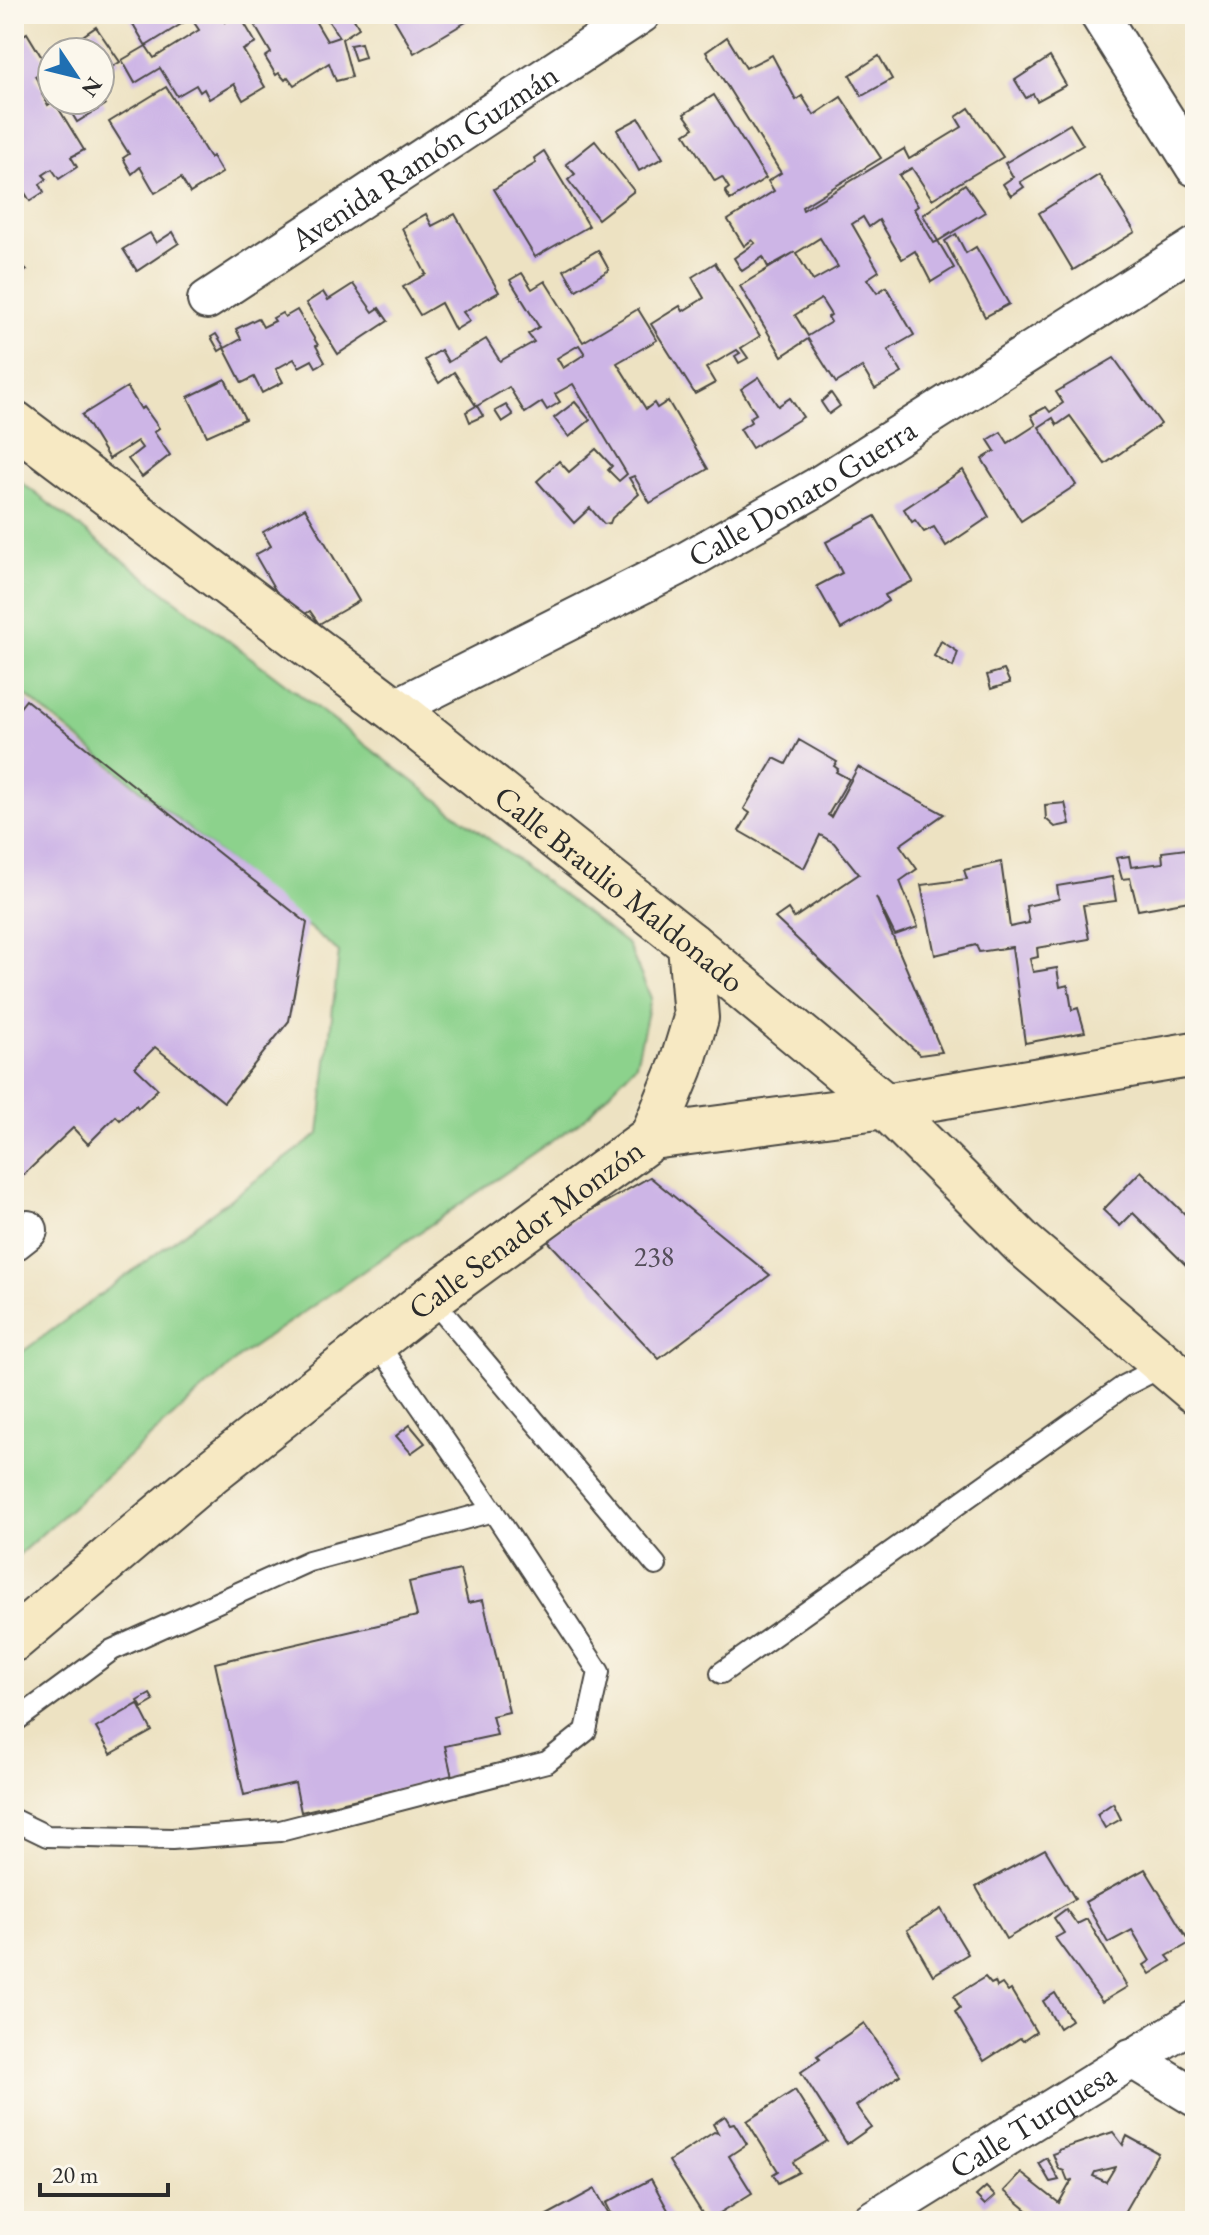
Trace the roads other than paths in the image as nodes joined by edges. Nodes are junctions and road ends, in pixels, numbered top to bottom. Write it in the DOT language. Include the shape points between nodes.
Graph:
graph roads {
  1 [pos="641,14"];
  2 [pos="1099,14"];
  3 [pos="1195,167"];
  4 [pos="1195,247"];
  5 [pos="207,300"];
  6 [pos="14,423"];
  7 [pos="394,709"];
  8 [pos="690,944"];
  9 [pos="1195,1054"];
  10 [pos="885,1106"];
  11 [pos="652,1137"];
  12 [pos="431,1298"];
  13 [pos="376,1341"];
  14 [pos="1180,1378"];
  15 [pos="493,1511"];
  16 [pos="656,1565"];
  17 [pos="14,1639"];
  18 [pos="721,1673"];
  19 [pos="14,1722"];
  20 [pos="14,1820"];
  21 [pos="1195,2020"];
  22 [pos="1131,2058"];
  23 [pos="1195,2097"];
  24 [pos="871,2221"];
  1 -- 5 [label="street, Avenida Ramón Guzmán"];
  2 -- 3 [label="street"];
  4 -- 7 [label="street, Calle Donato Guerra" via="817,487 676,567"];
  6 -- 7 [label="street, Calle Braulio Maldonado"];
  7 -- 8 [label="street, Calle Braulio Maldonado"];
  8 -- 10 [label="street, Calle Braulio Maldonado"];
  8 -- 11 [label="street" via="696,1018"];
  9 -- 10 [label="street, Calle Senador Monzón"];
  10 -- 11 [label="street, Calle Senador Monzón"];
  10 -- 14 [label="street, Calle Braulio Maldonado" via="1024,1245"];
  11 -- 12 [label="street, Calle Senador Monzón"];
  12 -- 13 [label="street, Calle Senador Monzón"];
  12 -- 16 [label="lane"];
  13 -- 15 [label="lane"];
  13 -- 17 [label="street, Calle Senador Monzón"];
  14 -- 18 [label="lane" via="1124,1386"];
  15 -- 19 [label="lane" via="309,1561 112,1650"];
  15 -- 20 [label="lane" via="599,1672 586,1731 547,1762 280,1831 172,1839 47,1836"];
  21 -- 22 [label="street, Calle Turquesa"];
  22 -- 23 [label="street"];
  22 -- 24 [label="street, Calle Turquesa"];
}
